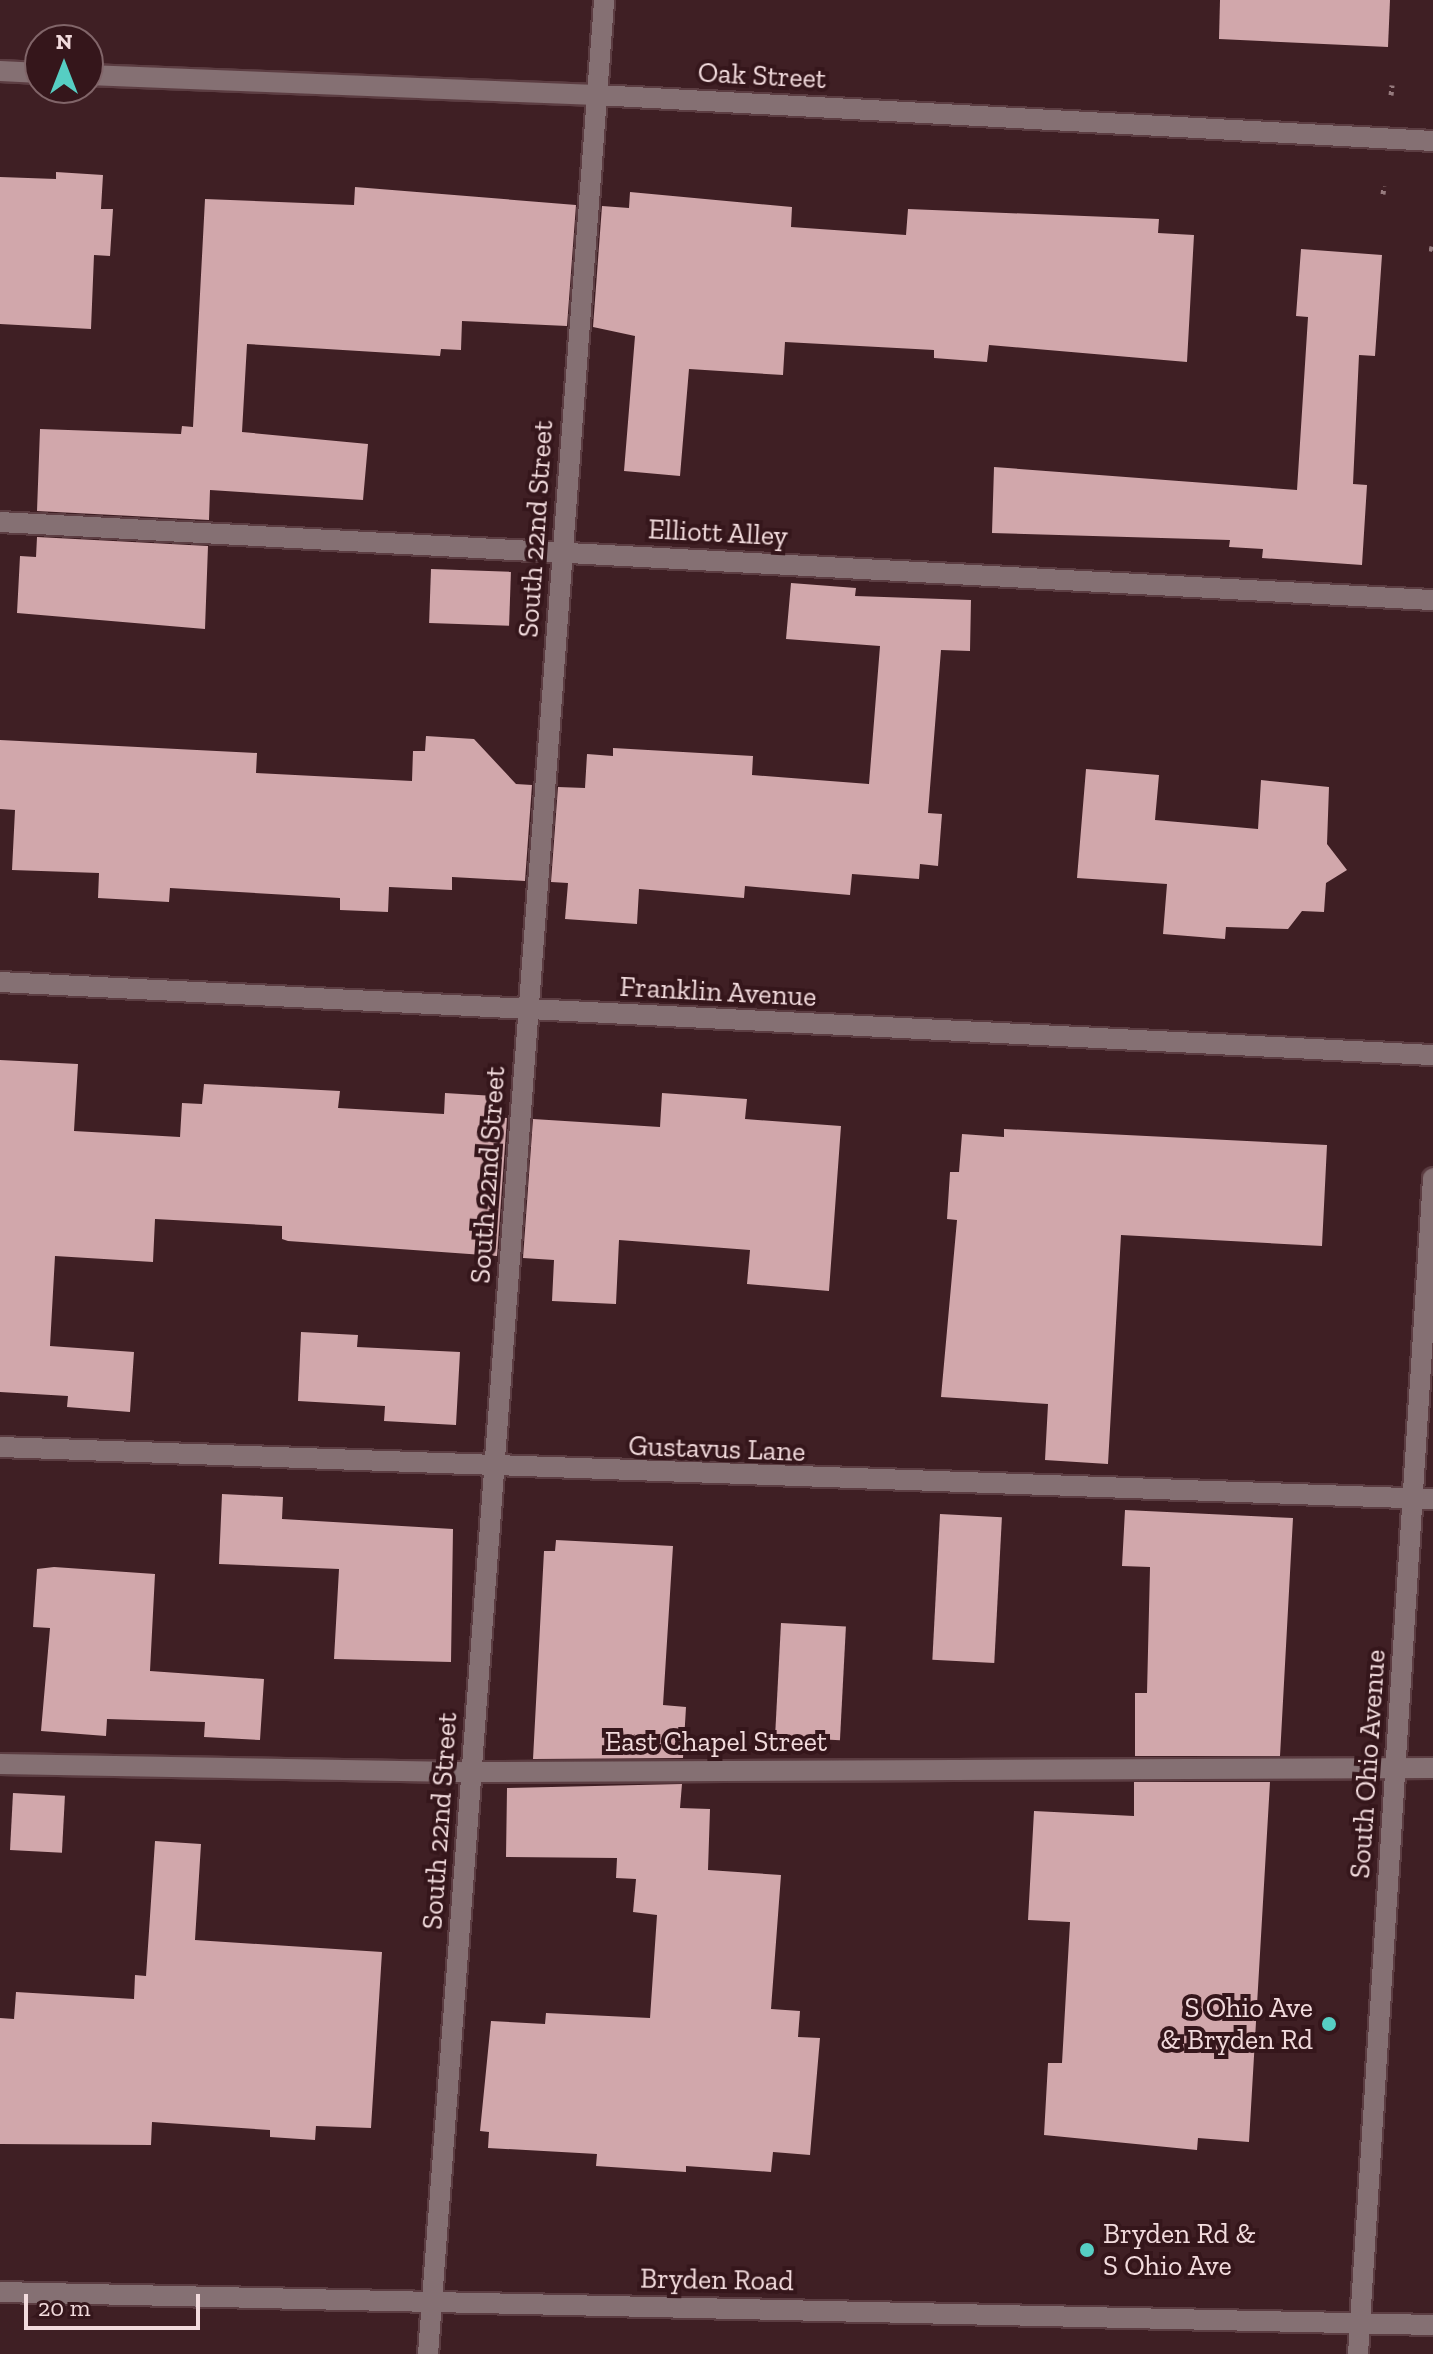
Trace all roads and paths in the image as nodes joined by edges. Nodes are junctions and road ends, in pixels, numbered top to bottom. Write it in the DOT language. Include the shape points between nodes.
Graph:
graph roads {
  1 [pos="604,0"];
  2 [pos="0,71"];
  3 [pos="24,72"];
  4 [pos="104,76"];
  5 [pos="1392,85"];
  6 [pos="597,95"];
  7 [pos="1391,95"];
  8 [pos="1433,141"];
  9 [pos="1384,186"];
  10 [pos="1383,194"];
  11 [pos="0,522"];
  12 [pos="562,553"];
  13 [pos="1433,600"];
  14 [pos="0,982"];
  15 [pos="528,1011"];
  16 [pos="1433,1055"];
  17 [pos="1433,1178"];
  18 [pos="0,1447"];
  19 [pos="494,1470"];
  20 [pos="1423,1498"];
  21 [pos="0,1764"];
  22 [pos="1396,1767"];
  23 [pos="1433,1768"];
  24 [pos="472,1772"];
  25 [pos="0,2292"];
  26 [pos="432,2300"];
  27 [pos="1360,2323"];
  28 [pos="1433,2325"];
  29 [pos="428,2354"];
  30 [pos="1358,2354"];
  1 -- 6 [label="street, South 22nd Street"];
  2 -- 3 [label="street"];
  4 -- 6 [label="street, Oak Street"];
  5 -- 7 [label="path"];
  6 -- 8 [label="street, Oak Street"];
  6 -- 12 [label="street, South 22nd Street"];
  9 -- 10 [label="path"];
  11 -- 12 [label="street, Elliott Alley"];
  12 -- 13 [label="street, Elliott Alley"];
  12 -- 15 [label="street, South 22nd Street"];
  14 -- 15 [label="street, Franklin Avenue"];
  15 -- 16 [label="street, Franklin Avenue"];
  15 -- 19 [label="street, South 22nd Street"];
  17 -- 20 [label="street, South Ohio Avenue"];
  18 -- 19 [label="street, Gustavus Lane"];
  19 -- 20 [label="street, Gustavus Lane"];
  19 -- 24 [label="street, South 22nd Street"];
  20 -- 22 [label="street, South Ohio Avenue"];
  21 -- 24 [label="street, East Chapel Street"];
  22 -- 23 [label="street, East Chapel Street"];
  22 -- 24 [label="street, East Chapel Street"];
  22 -- 27 [label="street, South Ohio Avenue"];
  24 -- 26 [label="street, South 22nd Street"];
  25 -- 26 [label="street, Bryden Road"];
  26 -- 27 [label="street, Bryden Road"];
  26 -- 29 [label="street, South 22nd Street"];
  27 -- 28 [label="street, Bryden Road"];
  27 -- 30 [label="street, South Ohio Avenue"];
}
